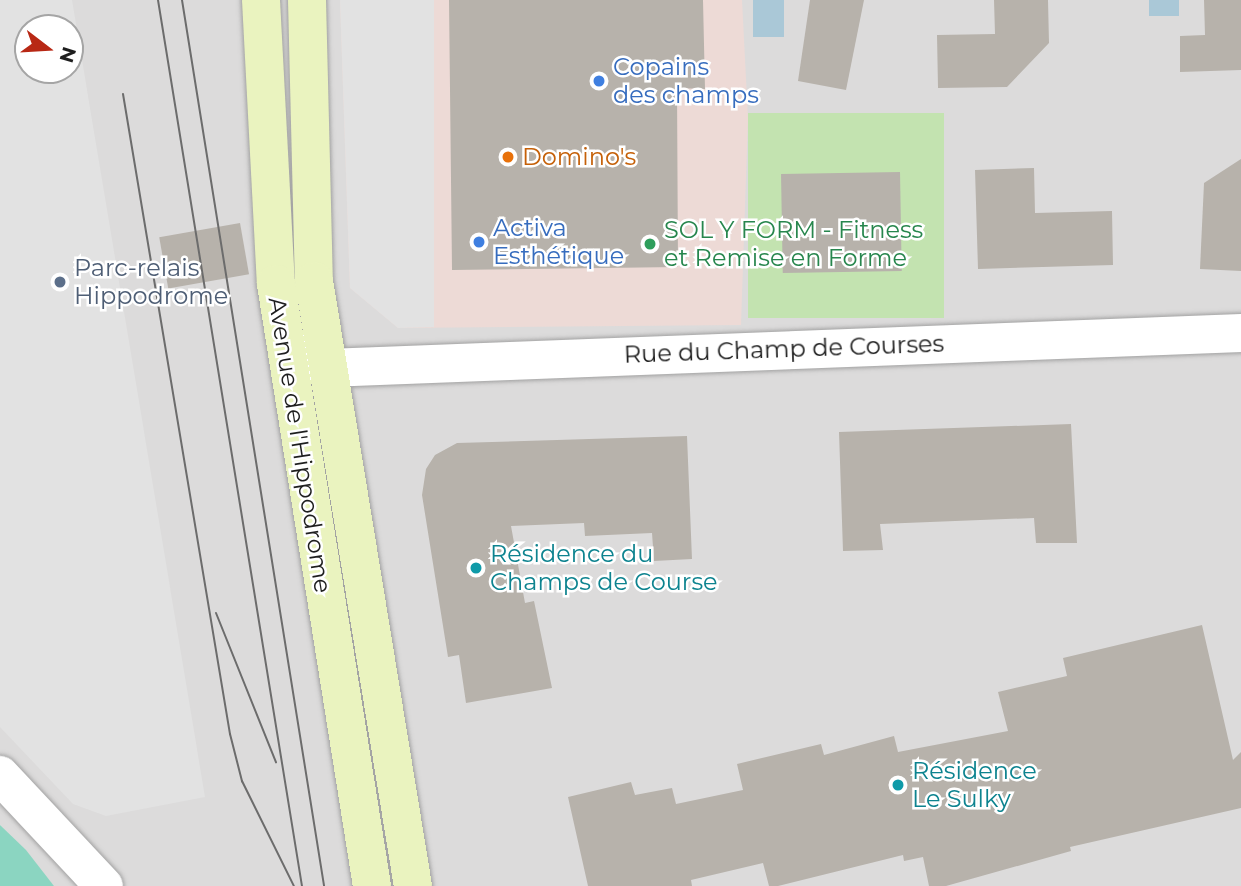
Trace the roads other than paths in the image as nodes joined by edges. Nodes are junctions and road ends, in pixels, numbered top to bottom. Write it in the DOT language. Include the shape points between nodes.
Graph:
graph roads {
  1 [pos="261,0"];
  2 [pos="307,0"];
  3 [pos="271,220"];
  4 [pos="1241,333"];
  5 [pos="327,368"];
  6 [pos="295,422"];
  7 [pos="0,775"];
  8 [pos="104,886"];
  9 [pos="372,886"];
  10 [pos="412,886"];
  1 -- 3 [label="street, Avenue de l'Hippodrome"];
  2 -- 5 [label="street, Avenue de l'Hippodrome" via="314,281"];
  3 -- 5 [label="street" via="306,355"];
  3 -- 6 [label="street, Avenue de l'Hippodrome"];
  4 -- 5 [label="street, Rue du Champ de Courses"];
  5 -- 6 [label="street" via="313,382"];
  5 -- 10 [label="street, Avenue de l'Hippodrome"];
  6 -- 9 [label="street, Avenue de l'Hippodrome"];
  7 -- 8 [label="street"];
}
